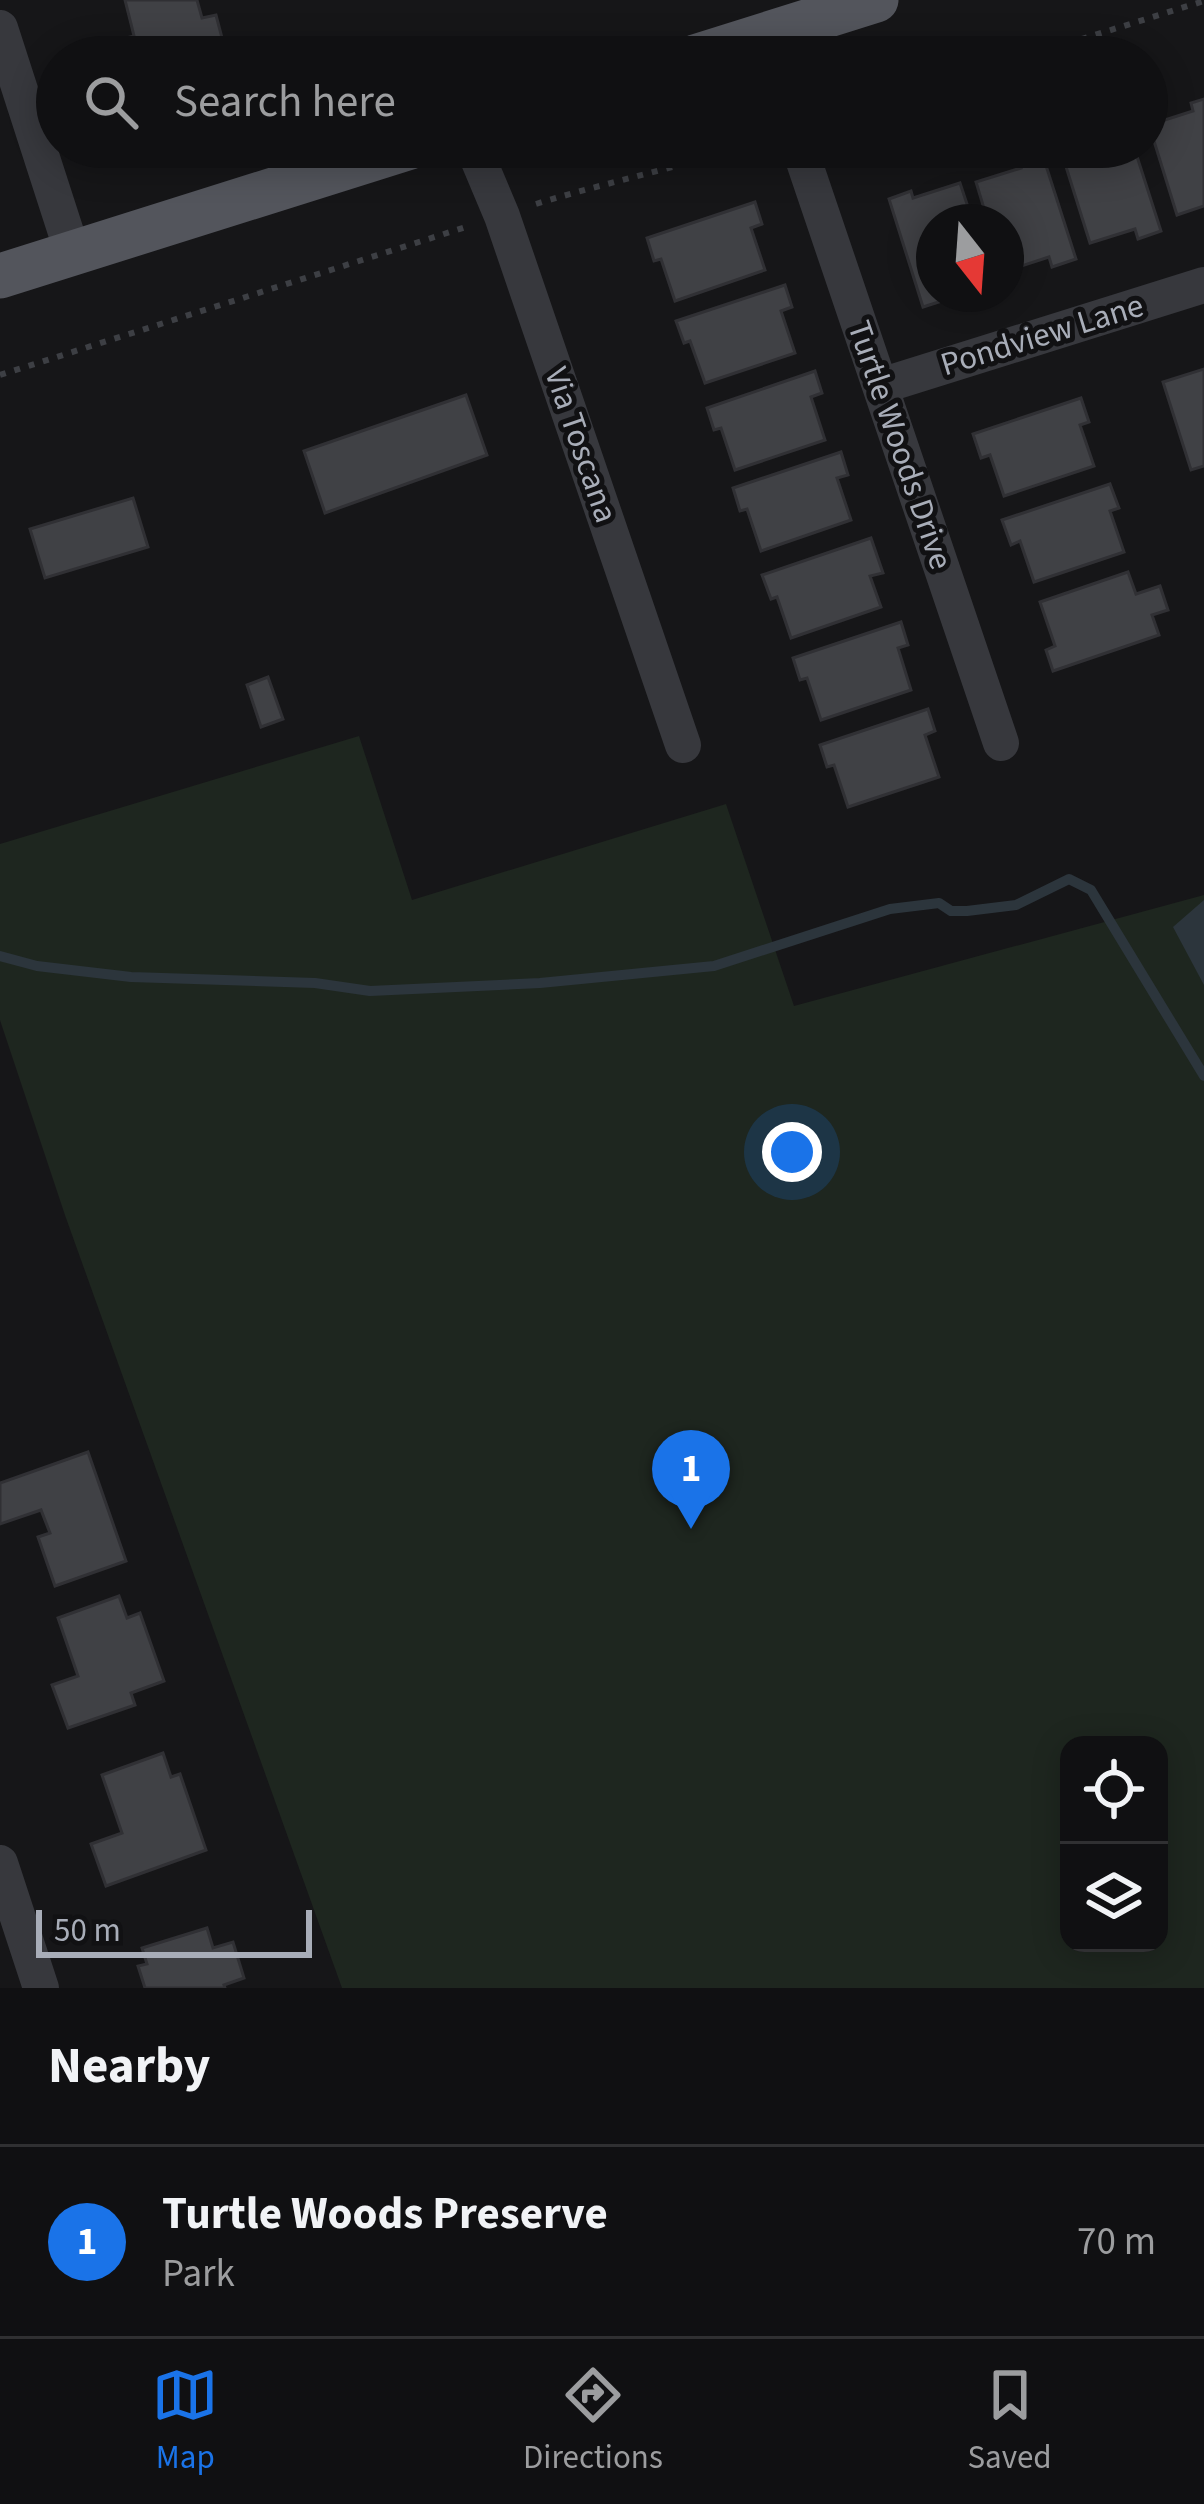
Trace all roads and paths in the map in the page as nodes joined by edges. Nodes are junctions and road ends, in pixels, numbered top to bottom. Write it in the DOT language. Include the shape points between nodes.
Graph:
graph roads {
  1 [pos="876,0"];
  2 [pos="1204,1"];
  3 [pos="0,28"];
  4 [pos="791,36"];
  5 [pos="1092,36"];
  6 [pos="36,139"];
  7 [pos="45,168"];
  8 [pos="344,168"];
  9 [pos="482,168"];
  10 [pos="678,168"];
  11 [pos="806,168"];
  12 [pos="525,208"];
  13 [pos="480,222"];
  14 [pos="73,254"];
  15 [pos="0,276"];
  16 [pos="1204,285"];
  17 [pos="0,375"];
  18 [pos="881,386"];
  19 [pos="1001,743"];
  20 [pos="683,745"];
  21 [pos="0,1863"];
  22 [pos="41,1988"];
  1 -- 4 [label="main road"];
  2 -- 5 [label="path"];
  3 -- 6 [label="street"];
  7 -- 14 [label="street"];
  8 -- 14 [label="main road"];
  9 -- 20 [label="street, Via Toscana"];
  10 -- 12 [label="path"];
  11 -- 18 [label="street, Turtle Woods Drive"];
  13 -- 17 [label="path"];
  14 -- 15 [label="main road"];
  16 -- 18 [label="street, Pondview Lane"];
  18 -- 19 [label="street, Turtle Woods Drive"];
  21 -- 22 [label="street"];
}
